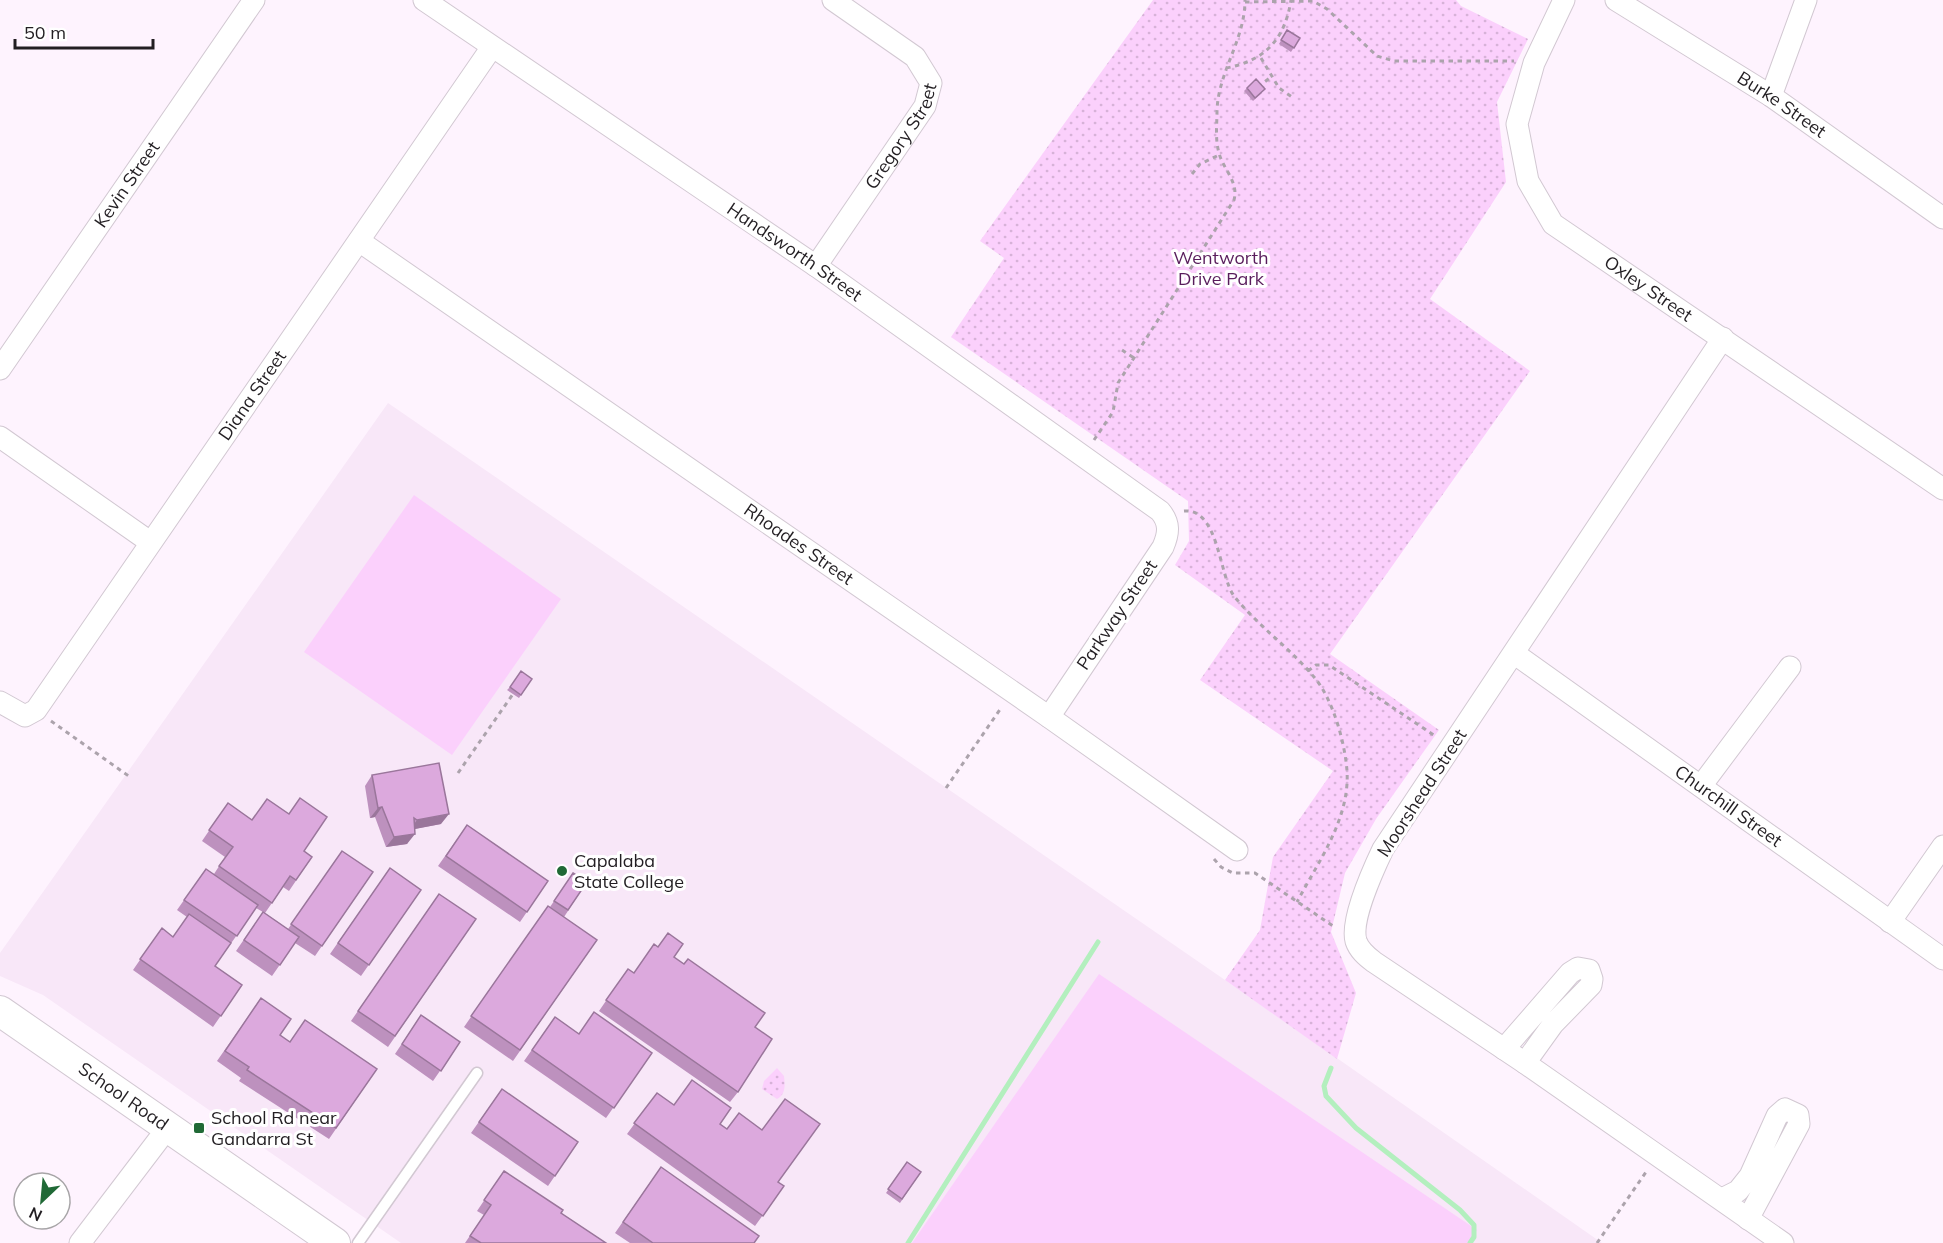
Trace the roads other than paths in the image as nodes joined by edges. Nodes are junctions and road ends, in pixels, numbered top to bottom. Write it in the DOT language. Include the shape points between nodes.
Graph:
graph roads {
  1 [pos="254,0"];
  2 [pos="424,0"];
  3 [pos="833,0"];
  4 [pos="1564,0"];
  5 [pos="1616,0"];
  6 [pos="1806,0"];
  7 [pos="492,47"];
  8 [pos="1771,96"];
  9 [pos="1943,218"];
  10 [pos="359,241"];
  11 [pos="816,266"];
  12 [pos="1723,338"];
  13 [pos="0,369"];
  14 [pos="0,437"];
  15 [pos="1943,489"];
  16 [pos="1160,511"];
  17 [pos="150,542"];
  18 [pos="1515,654"];
  19 [pos="1790,667"];
  20 [pos="0,702"];
  21 [pos="1049,717"];
  22 [pos="1701,786"];
  23 [pos="1943,846"];
  24 [pos="1237,850"];
  25 [pos="1890,922"];
  26 [pos="1943,959"];
  27 [pos="0,1011"];
  28 [pos="1504,1049"];
  29 [pos="1525,1063"];
  30 [pos="477,1073"];
  31 [pos="169,1126"];
  32 [pos="1722,1199"];
  33 [pos="1748,1219"];
  34 [pos="80,1243"];
  35 [pos="335,1243"];
  36 [pos="358,1243"];
  37 [pos="1783,1243"];
  1 -- 13 [label="street, Kevin Street"];
  2 -- 7 [label="street, Handsworth Street"];
  3 -- 11 [label="street, Gregory Street" via="915,57 930,83 925,106"];
  4 -- 12 [label="street, Oxley Street" via="1534,63 1517,124 1528,181 1553,224"];
  5 -- 8 [label="street, Burke Street"];
  6 -- 8 [label="street"];
  7 -- 10 [label="street, Diana Street"];
  7 -- 11 [label="street, Handsworth Street"];
  8 -- 9 [label="street, Burke Street"];
  10 -- 17 [label="street, Diana Street"];
  10 -- 21 [label="street, Rhoades Street"];
  11 -- 16 [label="street, Handsworth Street"];
  12 -- 15 [label="street, Oxley Street"];
  12 -- 18 [label="street, Moorshead Street"];
  14 -- 17 [label="street"];
  16 -- 21 [label="street, Parkway Street" via="1168,527 1163,547"];
  17 -- 20 [label="street, Diana Street" via="36,710 25,716"];
  18 -- 22 [label="street, Churchill Street"];
  18 -- 28 [label="street, Moorshead Street" via="1383,849 1357,921 1356,941 1363,954"];
  19 -- 22 [label="street"];
  21 -- 24 [label="street, Rhoades Street"];
  22 -- 25 [label="street, Churchill Street"];
  23 -- 25 [label="street"];
  25 -- 26 [label="street, Churchill Street"];
  27 -- 31 [label="street, School Road"];
  28 -- 29 [label="street, Moorshead Street"];
  28 -- 29 [label="street" via="1570,973 1578,968 1589,970 1591,985 1553,1024"];
  29 -- 32 [label="street, Moorshead Street"];
  30 -- 36 [label="lane"];
  31 -- 34 [label="street"];
  31 -- 35 [label="street, School Road"];
  32 -- 33 [label="street, Moorshead Street"];
  32 -- 33 [label="street" via="1738,1191 1750,1176 1777,1116 1785,1109 1798,1115 1799,1124"];
  33 -- 37 [label="street, Moorshead Street"];
}
